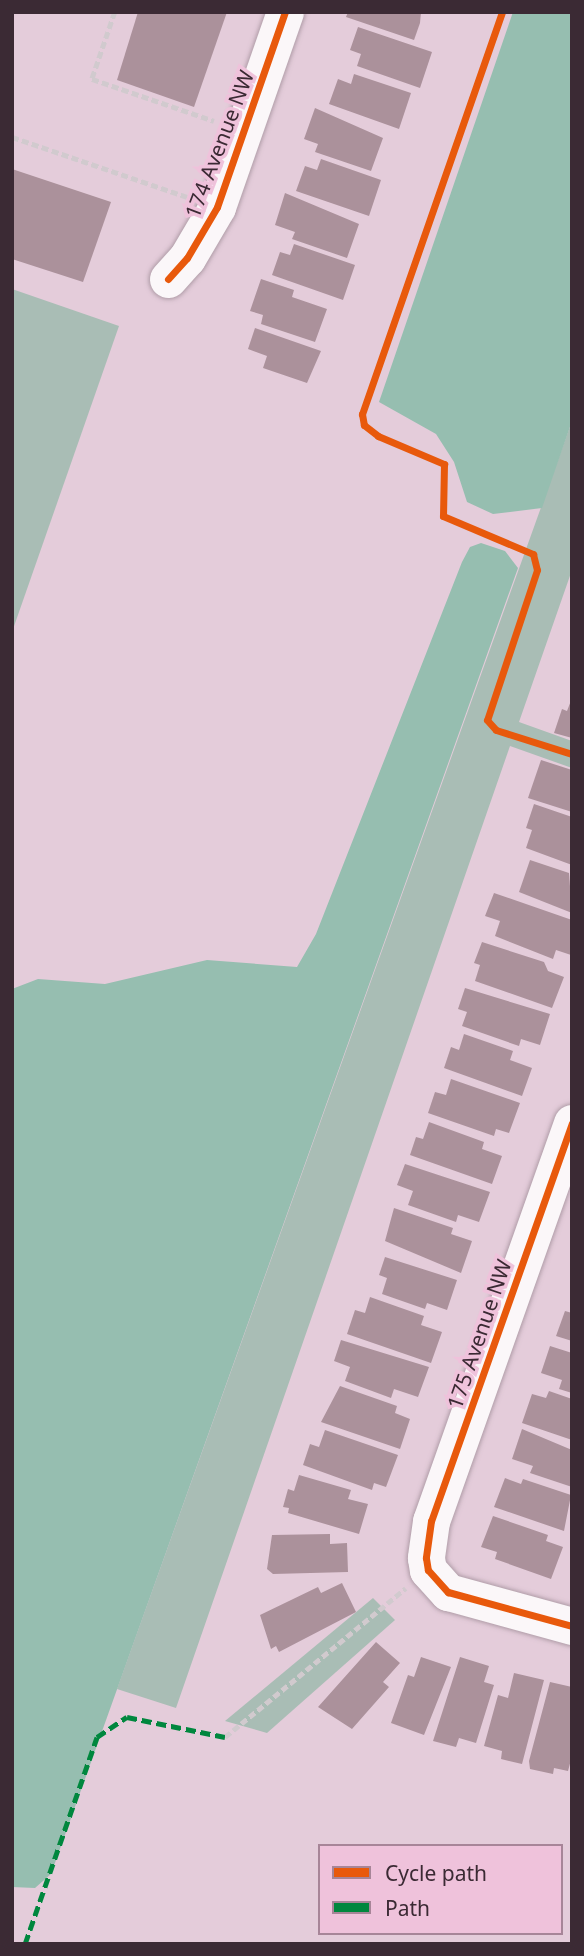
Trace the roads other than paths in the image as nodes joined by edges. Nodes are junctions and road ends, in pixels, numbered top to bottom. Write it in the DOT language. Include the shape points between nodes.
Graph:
graph roads {
  1 [pos="285,12"];
  2 [pos="168,279"];
  3 [pos="572,1123"];
  4 [pos="572,1626"];
  1 -- 2 [label="street, 174 Avenue NW" via="217,207"];
  3 -- 4 [label="street, 175 Avenue NW" via="431,1521 427,1564 448,1592"];
}
